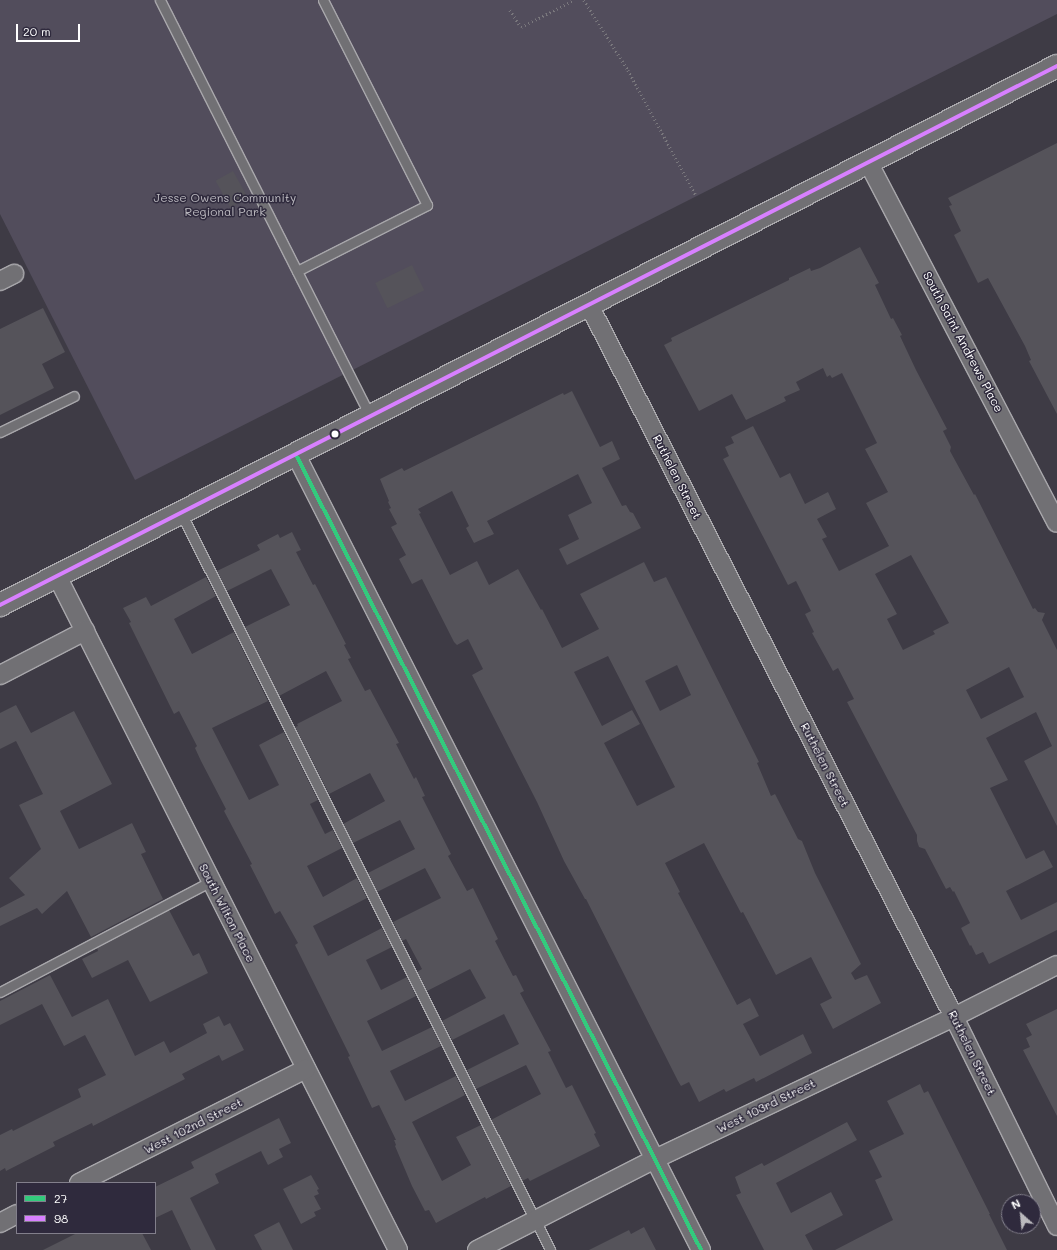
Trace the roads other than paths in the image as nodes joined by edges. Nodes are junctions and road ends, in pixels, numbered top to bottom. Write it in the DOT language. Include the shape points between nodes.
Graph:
graph roads {
  1 [pos="160,0"];
  2 [pos="323,0"];
  3 [pos="1057,66"];
  4 [pos="868,162"];
  5 [pos="297,271"];
  6 [pos="589,306"];
  7 [pos="74,396"];
  8 [pos="370,417"];
  9 [pos="0,432"];
  10 [pos="296,455"];
  11 [pos="182,513"];
  12 [pos="1057,523"];
  13 [pos="57,576"];
  14 [pos="0,606"];
  15 [pos="85,631"];
  16 [pos="0,675"];
  17 [pos="211,881"];
  18 [pos="1057,965"];
  19 [pos="0,992"];
  20 [pos="954,1017"];
  21 [pos="306,1069"];
  22 [pos="655,1159"];
  23 [pos="81,1182"];
  24 [pos="16,1215"];
  25 [pos="535,1220"];
  26 [pos="0,1223"];
  27 [pos="1057,1226"];
  28 [pos="398,1250"];
  29 [pos="477,1250"];
  30 [pos="550,1250"];
  31 [pos="701,1250"];
  1 -- 5 [label="lane"];
  2 -- 5 [label="lane" via="427,205"];
  3 -- 4 [label="main road"];
  4 -- 6 [label="main road"];
  4 -- 12 [label="street, South Saint Andrews Place"];
  5 -- 8 [label="lane"];
  6 -- 8 [label="main road"];
  6 -- 20 [label="street, Ruthelen Street"];
  7 -- 9 [label="lane"];
  8 -- 10 [label="main road"];
  10 -- 11 [label="main road"];
  10 -- 22 [label="street"];
  11 -- 13 [label="main road"];
  11 -- 25 [label="lane"];
  13 -- 14 [label="main road"];
  13 -- 15 [label="street, South Wilton Place"];
  15 -- 16 [label="street"];
  15 -- 17 [label="street, South Wilton Place"];
  17 -- 19 [label="lane"];
  17 -- 21 [label="street, South Wilton Place"];
  18 -- 20 [label="street, West 103rd Street"];
  20 -- 22 [label="street, West 103rd Street"];
  20 -- 27 [label="street, Ruthelen Street"];
  21 -- 23 [label="street, West 102nd Street"];
  21 -- 28 [label="street, South Wilton Place"];
  22 -- 25 [label="street, West 103rd Street"];
  22 -- 31 [label="street"];
  24 -- 26 [label="street"];
  25 -- 29 [label="street, West 103rd Street"];
  25 -- 30 [label="lane"];
}
